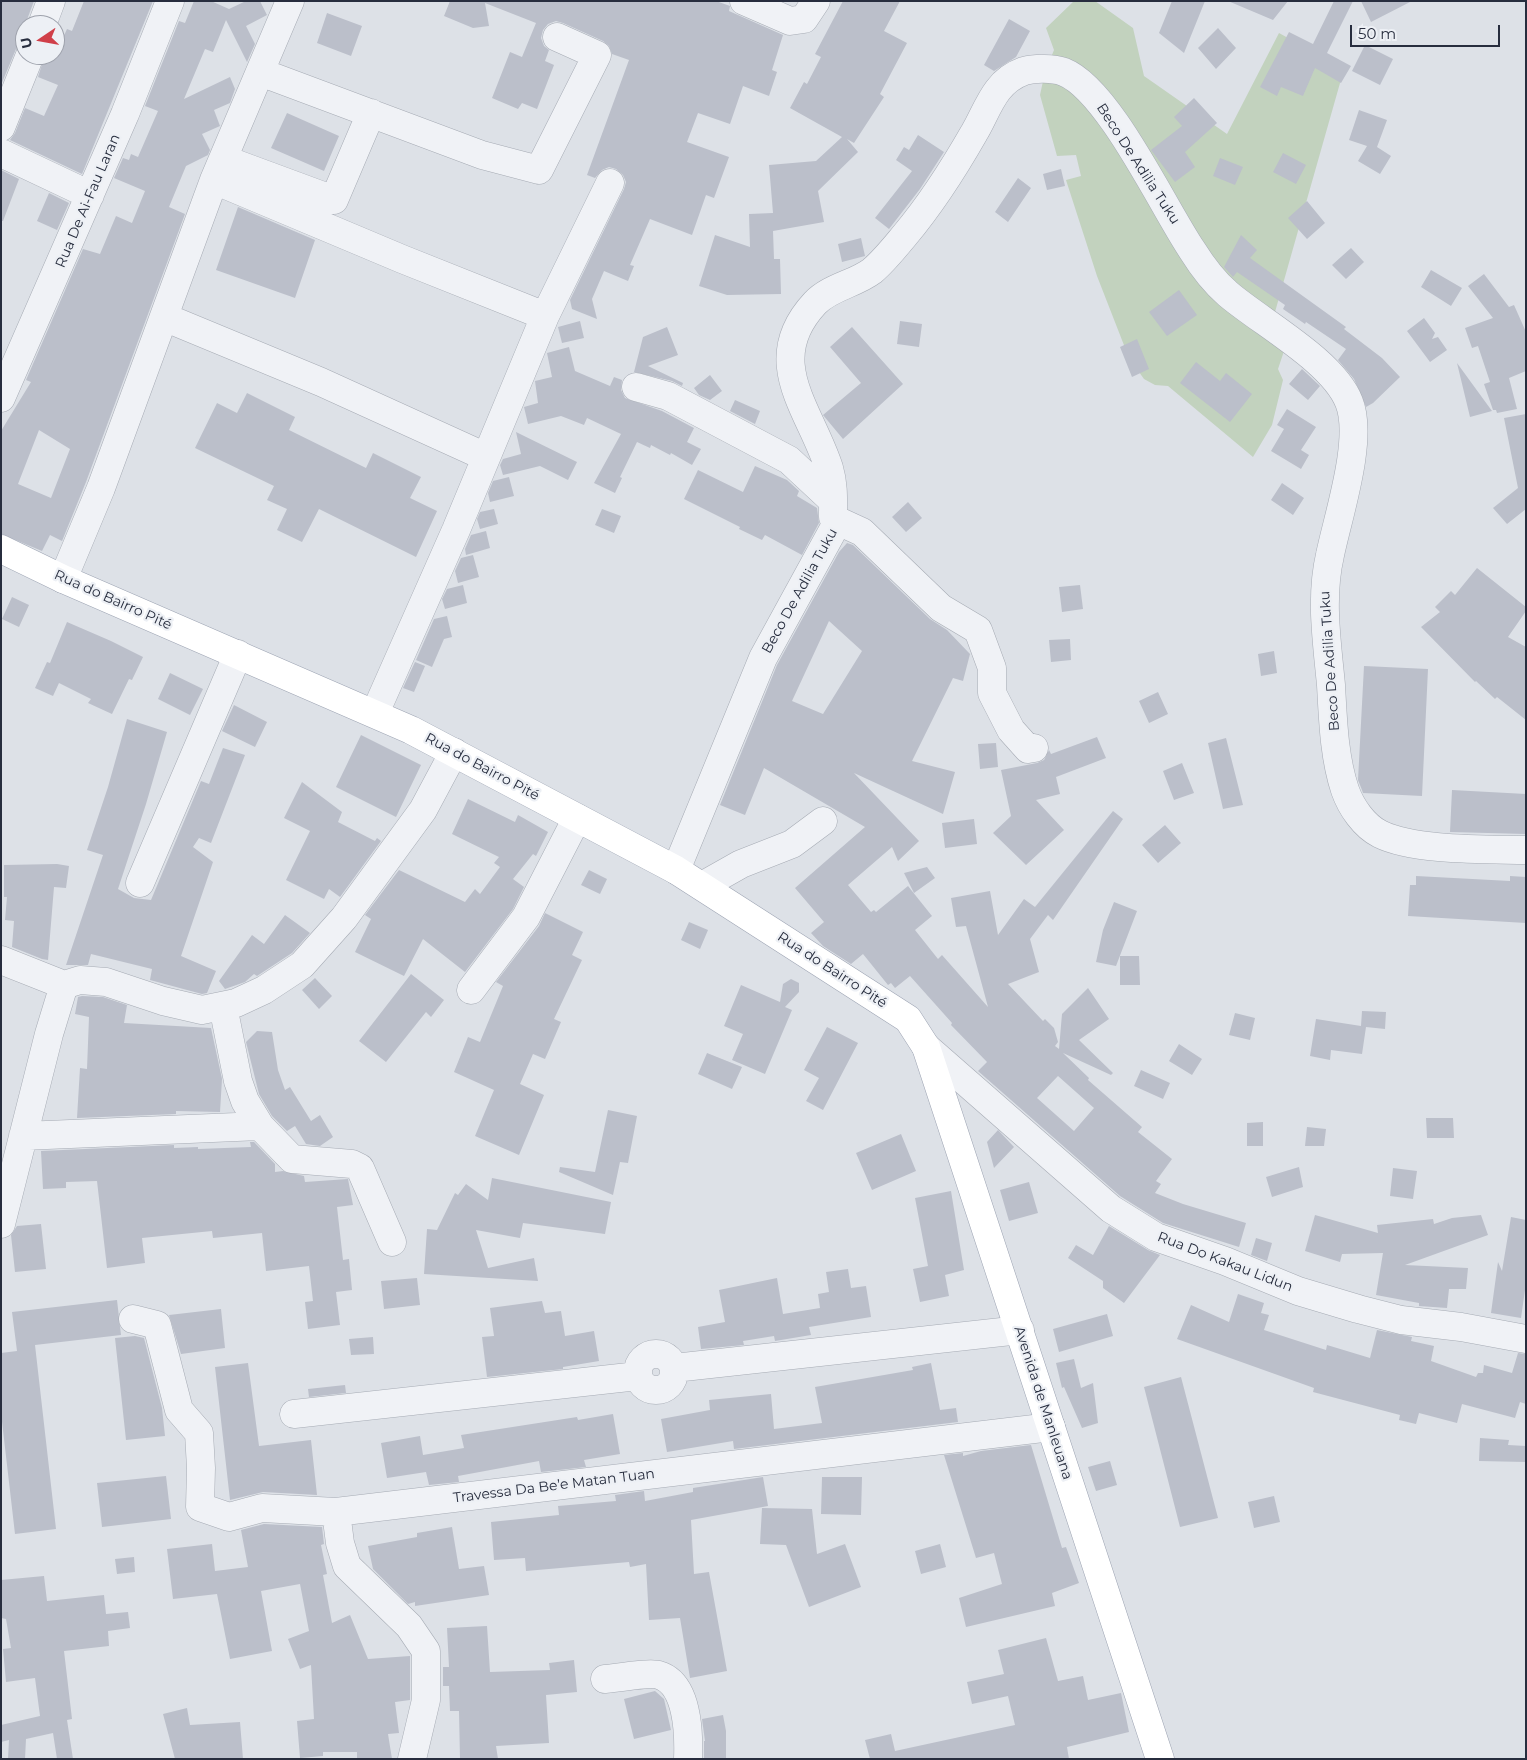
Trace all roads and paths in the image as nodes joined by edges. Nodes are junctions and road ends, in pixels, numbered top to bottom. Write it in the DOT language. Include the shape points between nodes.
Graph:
graph roads {
  1 [pos="51,1"];
  2 [pos="170,1"];
  3 [pos="290,1"];
  4 [pos="744,1"];
  5 [pos="816,1"];
  6 [pos="46,15"];
  7 [pos="557,37"];
  8 [pos="26,65"];
  9 [pos="260,72"];
  10 [pos="371,113"];
  11 [pos="1,127"];
  12 [pos="1,154"];
  13 [pos="219,170"];
  14 [pos="610,183"];
  15 [pos="90,196"];
  16 [pos="545,316"];
  17 [pos="164,317"];
  18 [pos="636,387"];
  19 [pos="1,398"];
  20 [pos="486,457"];
  21 [pos="836,511"];
  22 [pos="1,549"];
  23 [pos="63,579"];
  24 [pos="238,654"];
  25 [pos="375,713"];
  26 [pos="1034,748"];
  27 [pos="454,752"];
  28 [pos="577,818"];
  29 [pos="823,821"];
  30 [pos="1526,850"];
  31 [pos="676,870"];
  32 [pos="140,883"];
  33 [pos="702,886"];
  34 [pos="1,960"];
  35 [pos="64,985"];
  36 [pos="472,990"];
  37 [pos="223,1006"];
  38 [pos="926,1047"];
  39 [pos="260,1126"];
  40 [pos="23,1136"];
  41 [pos="1,1224"];
  42 [pos="392,1242"];
  43 [pos="133,1319"];
  44 [pos="1020,1330"];
  45 [pos="1526,1340"];
  46 [pos="294,1414"];
  47 [pos="1051,1427"];
  48 [pos="336,1512"];
  49 [pos="605,1679"];
  50 [pos="412,1759"];
  51 [pos="688,1759"];
  52 [pos="1160,1759"];
  1 -- 6 [label="street"];
  2 -- 15 [label="street, Rua De Ai-Fau Laran"];
  3 -- 9 [label="street"];
  4 -- 5 [label="street" via="790,21 804,19"];
  7 -- 10 [label="street" via="597,55 539,170 482,155"];
  8 -- 11 [label="street"];
  9 -- 10 [label="street"];
  9 -- 13 [label="street"];
  10 -- 13 [label="street" via="334,200"];
  12 -- 15 [label="street"];
  13 -- 16 [label="street" via="402,259"];
  13 -- 17 [label="street"];
  14 -- 16 [label="street"];
  15 -- 19 [label="street, Rua De Ai-Fau Laran"];
  16 -- 20 [label="street"];
  17 -- 20 [label="street" via="321,382"];
  17 -- 23 [label="street" via="101,488"];
  18 -- 21 [label="street" via="668,396 789,460"];
  20 -- 25 [label="street"];
  21 -- 26 [label="street" via="941,608 978,630 992,668 992,693 1011,730 1028,749"];
  21 -- 30 [label="street, Beco De Adilia Tuku" via="828,466 794,385 789,349 795,335 813,304 823,295 870,272 914,224 1006,81 1028,70 1064,72 1105,109 1208,273 1225,292 1317,362 1338,383 1349,401 1353,416 1351,463 1325,575 1325,612 1336,750 1346,793 1359,817 1376,833 1397,840 1450,847"];
  21 -- 31 [label="street, Beco De Adilia Tuku" via="763,658"];
  22 -- 23 [label="main road, Rua do Bairro Pité"];
  23 -- 24 [label="main road, Rua do Bairro Pité"];
  24 -- 25 [label="main road, Rua do Bairro Pité"];
  24 -- 32 [label="street"];
  25 -- 27 [label="main road, Rua do Bairro Pité"];
  27 -- 28 [label="main road, Rua do Bairro Pité"];
  27 -- 37 [label="street" via="423,810 344,918 302,964 264,990 236,1004"];
  28 -- 31 [label="main road, Rua do Bairro Pité"];
  28 -- 36 [label="street" via="526,917"];
  29 -- 33 [label="street" via="792,844 741,864"];
  31 -- 33 [label="main road, Rua do Bairro Pité"];
  33 -- 38 [label="main road, Rua do Bairro Pité" via="908,1019"];
  34 -- 35 [label="street"];
  35 -- 37 [label="street" via="80,980 106,982 202,1010"];
  35 -- 40 [label="street"];
  37 -- 39 [label="street" via="238,1081"];
  38 -- 44 [label="main road, Avenida de Manleuana"];
  38 -- 45 [label="street, Rua Do Kakau Lidun" via="1111,1208 1156,1237 1298,1291 1358,1310"];
  39 -- 40 [label="street"];
  39 -- 42 [label="street" via="292,1159 352,1164 360,1168"];
  40 -- 41 [label="street"];
  43 -- 48 [label="street, Travessa Da Be’e Matan Tuan" via="157,1325 179,1410 199,1433 202,1468 200,1507 229,1517 262,1508"];
  44 -- 46 [label="street" via="674,1368 668,1359 658,1354 647,1356 639,1365 638,1376"];
  44 -- 47 [label="main road, Avenida de Manleuana"];
  47 -- 48 [label="street, Travessa Da Be’e Matan Tuan"];
  47 -- 52 [label="main road, Avenida de Manleuana"];
  48 -- 50 [label="street" via="347,1566 409,1626 426,1650 426,1700"];
  49 -- 51 [label="street" via="658,1674 673,1683 682,1700"];
}
